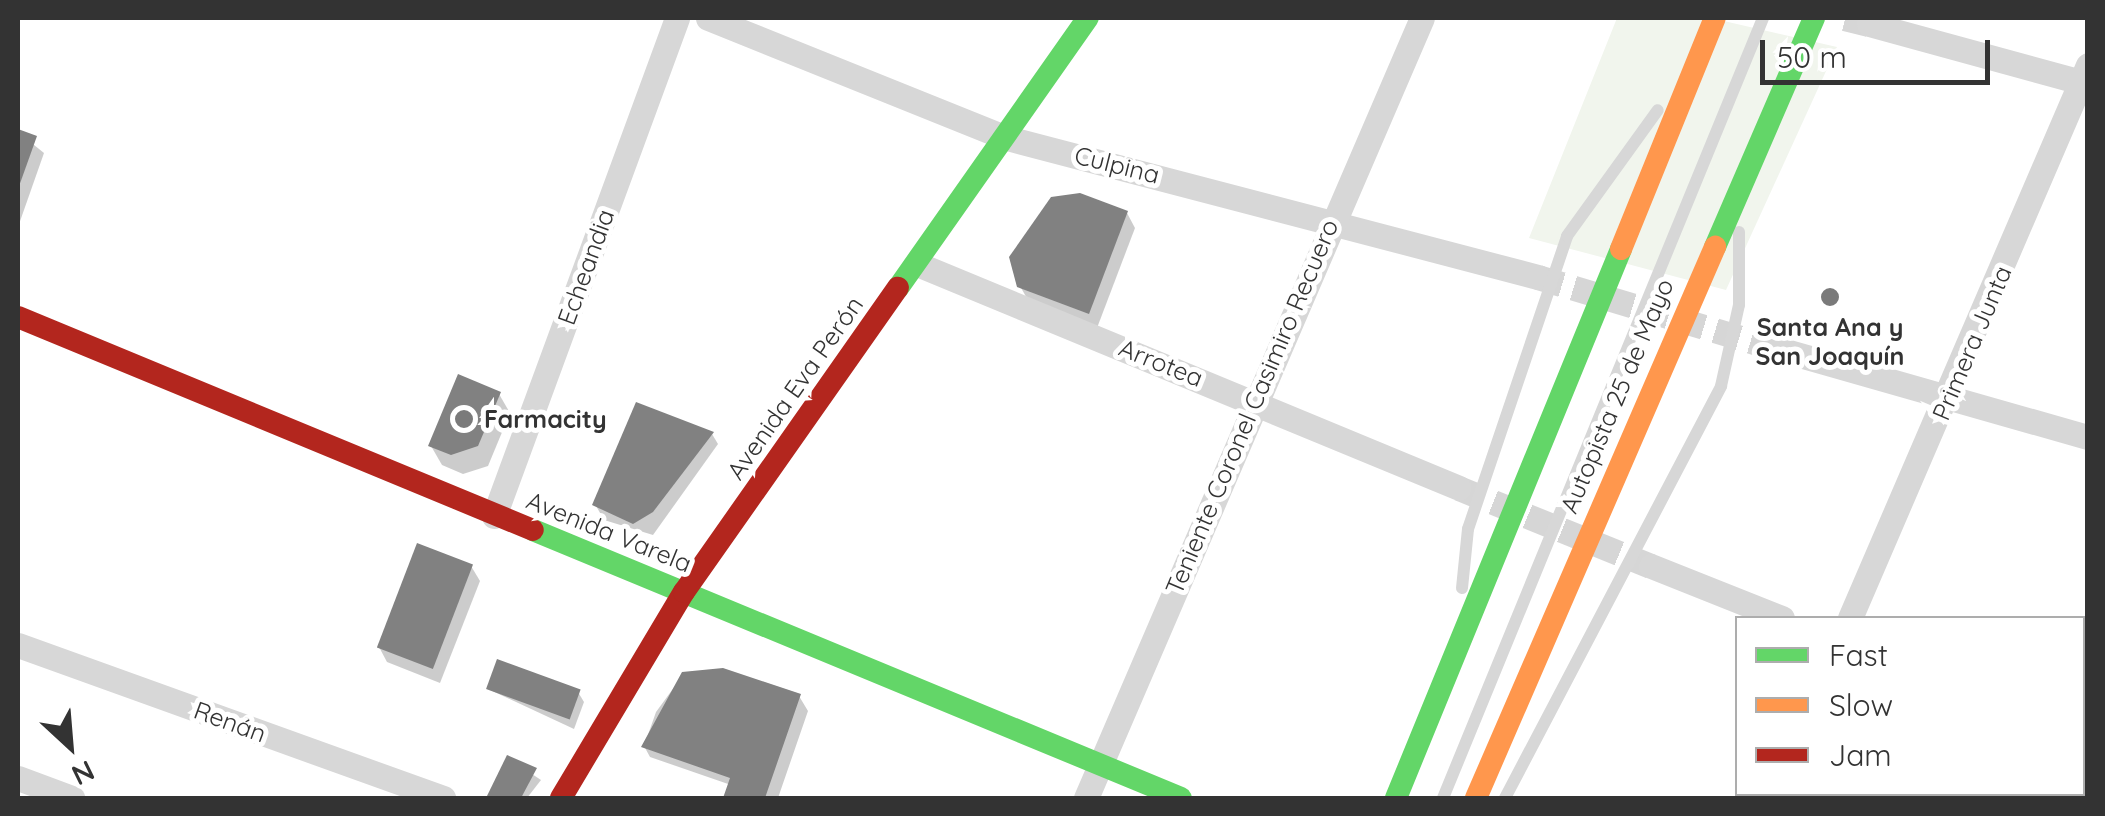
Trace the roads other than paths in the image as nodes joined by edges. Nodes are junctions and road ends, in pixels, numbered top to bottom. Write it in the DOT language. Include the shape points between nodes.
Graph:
graph roads {
  1 [pos="677,18"];
  2 [pos="708,18"];
  3 [pos="1088,18"];
  4 [pos="1422,18"];
  5 [pos="1715,18"];
  6 [pos="1763,18"];
  7 [pos="1814,18"];
  8 [pos="1868,24"];
  9 [pos="1695,66"];
  10 [pos="2085,77"];
  11 [pos="1007,138"];
  12 [pos="1738,186"];
  13 [pos="1334,218"];
  14 [pos="917,264"];
  15 [pos="1538,277"];
  16 [pos="18,317"];
  17 [pos="1768,346"];
  18 [pos="1949,400"];
  19 [pos="1256,401"];
  20 [pos="2088,437"];
  21 [pos="1459,488"];
  22 [pos="494,516"];
  23 [pos="1651,566"];
  24 [pos="684,592"];
  25 [pos="1777,616"];
  26 [pos="1851,616"];
  27 [pos="18,645"];
  28 [pos="1454,656"];
  29 [pos="1098,764"];
  30 [pos="18,778"];
  31 [pos="72,798"];
  32 [pos="442,798"];
  33 [pos="562,798"];
  34 [pos="1086,798"];
  35 [pos="1181,798"];
  36 [pos="1396,798"];
  37 [pos="1443,798"];
  38 [pos="1476,798"];
  39 [pos="1504,798"];
  1 -- 22 [label="street, Echeandia"];
  2 -- 11 [label="street, Culpina"];
  3 -- 11 [label="main road, Avenida Eva Perón"];
  4 -- 13 [label="street, Teniente Coronel Casimiro Recuero"];
  5 -- 9 [label="main road, Autopista 25 de Mayo, bridge"];
  6 -- 37 [label="lane, bridge"];
  7 -- 12 [label="main road, Autopista 25 de Mayo, bridge"];
  8 -- 10 [label="street"];
  9 -- 28 [label="main road, Autopista 25 de Mayo, bridge"];
  9 -- 28 [label="lane, bridge" via="1566,236 1468,529"];
  10 -- 18 [label="street, Primera Junta"];
  11 -- 13 [label="street, Culpina"];
  11 -- 14 [label="main road, Avenida Eva Perón"];
  12 -- 38 [label="main road, Autopista 25 de Mayo, bridge"];
  12 -- 39 [label="lane, bridge" via="1739,306 1721,386"];
  13 -- 15 [label="street, Culpina"];
  13 -- 19 [label="street, Teniente Coronel Casimiro Recuero"];
  14 -- 19 [label="street, Arrotea"];
  14 -- 24 [label="main road, Avenida Eva Perón"];
  16 -- 22 [label="main road, Avenida Varela"];
  17 -- 18 [label="street"];
  18 -- 20 [label="street"];
  18 -- 26 [label="street, Primera Junta"];
  19 -- 21 [label="street, Arrotea"];
  19 -- 29 [label="street, Teniente Coronel Casimiro Recuero"];
  22 -- 24 [label="main road, Avenida Varela"];
  23 -- 25 [label="street"];
  24 -- 29 [label="main road, Avenida Varela"];
  24 -- 33 [label="main road, Avenida Eva Perón"];
  27 -- 32 [label="street, Renán"];
  28 -- 36 [label="main road, Autopista 25 de Mayo, bridge"];
  29 -- 34 [label="street, Teniente Coronel Casimiro Recuero"];
  29 -- 35 [label="main road, Avenida Varela"];
  30 -- 31 [label="street"];
}
